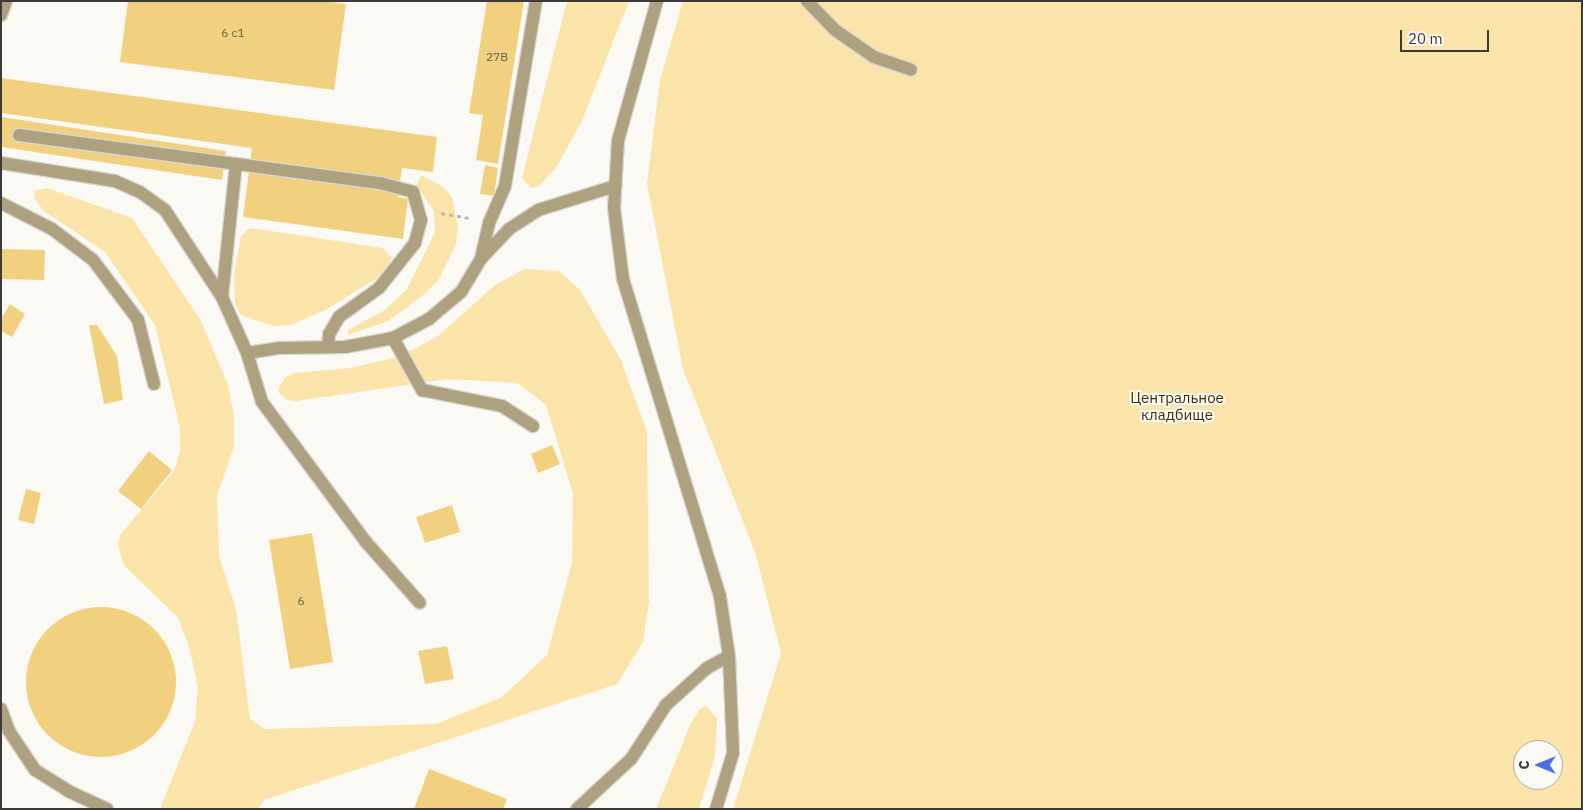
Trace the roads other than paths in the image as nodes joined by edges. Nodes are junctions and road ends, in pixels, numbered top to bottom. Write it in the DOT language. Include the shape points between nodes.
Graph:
graph roads {
  1 [pos="6,1"];
  2 [pos="536,1"];
  3 [pos="657,1"];
  4 [pos="807,1"];
  5 [pos="1,15"];
  6 [pos="912,70"];
  7 [pos="19,135"];
  8 [pos="1,163"];
  9 [pos="236,164"];
  10 [pos="615,186"];
  11 [pos="1,203"];
  12 [pos="480,260"];
  13 [pos="222,297"];
  14 [pos="393,338"];
  15 [pos="328,347"];
  16 [pos="247,353"];
  17 [pos="154,384"];
  18 [pos="533,426"];
  19 [pos="420,603"];
  20 [pos="729,656"];
  21 [pos="1,709"];
  22 [pos="107,809"];
  23 [pos="576,809"];
  24 [pos="716,809"];
  1 -- 5 [label="lane"];
  2 -- 12 [label="lane" via="505,186 489,223"];
  3 -- 10 [label="lane" via="618,141"];
  4 -- 6 [label="lane" via="835,30 874,57"];
  7 -- 9 [label="lane"];
  8 -- 13 [label="lane" via="115,181 140,192 165,210"];
  9 -- 13 [label="lane"];
  9 -- 15 [label="lane" via="408,188 418,200 419,232 405,258 378,288 339,318 328,334"];
  10 -- 12 [label="lane" via="538,210 509,229"];
  10 -- 20 [label="lane" via="614,208 624,279 720,597"];
  11 -- 17 [label="lane" via="52,229 93,260 138,320"];
  12 -- 14 [label="lane" via="462,292 429,319"];
  13 -- 16 [label="lane"];
  14 -- 15 [label="lane"];
  14 -- 18 [label="lane" via="422,390 502,406"];
  15 -- 16 [label="lane"];
  16 -- 19 [label="lane" via="262,402 360,534"];
  20 -- 23 [label="lane" via="707,668 666,705 631,759"];
  20 -- 24 [label="lane" via="733,753"];
  21 -- 22 [label="lane" via="8,731 35,770 68,791"];
}
